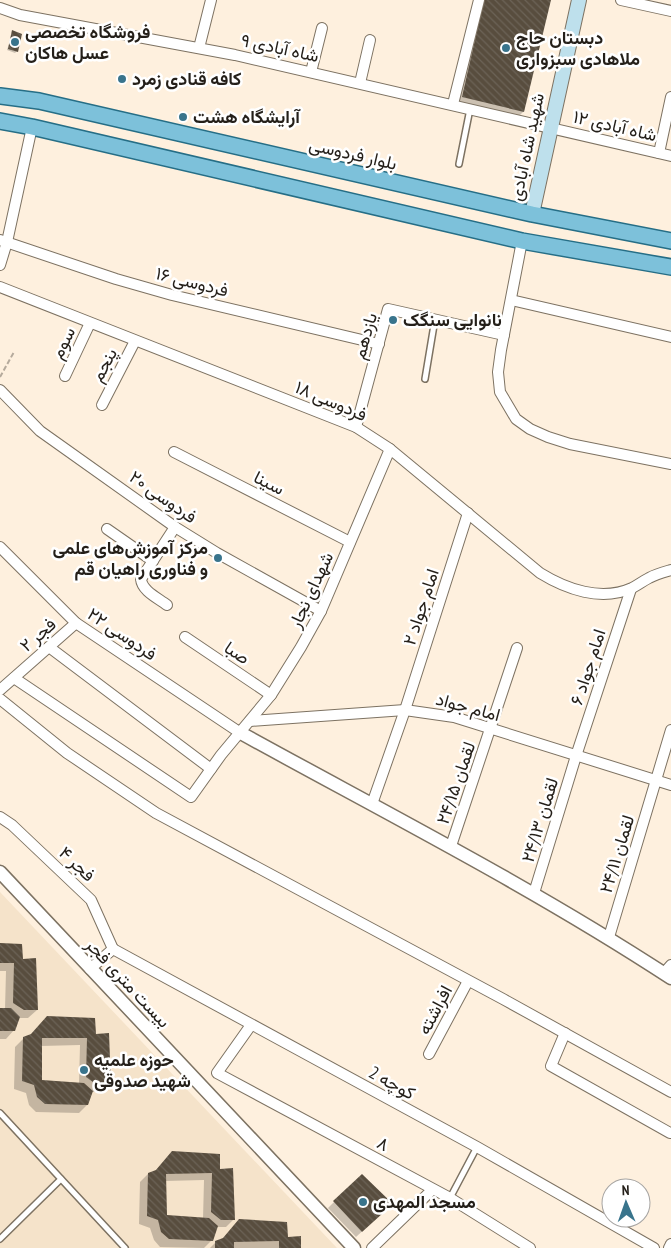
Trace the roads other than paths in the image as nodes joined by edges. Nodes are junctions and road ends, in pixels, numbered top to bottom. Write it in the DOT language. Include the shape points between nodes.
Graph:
graph roads {
  1 [pos="210,0"];
  2 [pos="479,0"];
  3 [pos="579,0"];
  4 [pos="621,0"];
  5 [pos="0,8"];
  6 [pos="671,11"];
  7 [pos="322,28"];
  8 [pos="370,40"];
  9 [pos="199,48"];
  10 [pos="311,72"];
  11 [pos="360,83"];
  12 [pos="0,90"];
  13 [pos="7,97"];
  14 [pos="671,97"];
  15 [pos="453,104"];
  16 [pos="470,108"];
  17 [pos="4,123"];
  18 [pos="32,127"];
  19 [pos="551,128"];
  20 [pos="658,153"];
  21 [pos="671,156"];
  22 [pos="459,164"];
  23 [pos="532,214"];
  24 [pos="4,241"];
  25 [pos="522,241"];
  26 [pos="671,241"];
  27 [pos="0,266"];
  28 [pos="671,267"];
  29 [pos="0,287"];
  30 [pos="511,300"];
  31 [pos="435,319"];
  32 [pos="90,323"];
  33 [pos="504,335"];
  34 [pos="671,337"];
  35 [pos="135,341"];
  36 [pos="379,344"];
  37 [pos="65,376"];
  38 [pos="425,379"];
  39 [pos="0,390"];
  40 [pos="102,405"];
  41 [pos="356,426"];
  42 [pos="390,449"];
  43 [pos="174,452"];
  44 [pos="671,464"];
  45 [pos="468,513"];
  46 [pos="175,527"];
  47 [pos="107,529"];
  48 [pos="350,542"];
  49 [pos="0,547"];
  50 [pos="152,561"];
  51 [pos="671,570"];
  52 [pos="631,588"];
  53 [pos="167,604"];
  54 [pos="321,611"];
  55 [pos="76,623"];
  56 [pos="185,637"];
  57 [pos="49,647"];
  58 [pos="517,648"];
  59 [pos="14,678"];
  60 [pos="0,690"];
  61 [pos="271,695"];
  62 [pos="0,699"];
  63 [pos="405,710"];
  64 [pos="250,720"];
  65 [pos="491,729"];
  66 [pos="671,730"];
  67 [pos="239,732"];
  68 [pos="576,756"];
  69 [pos="211,769"];
  70 [pos="656,781"];
  71 [pos="671,785"];
  72 [pos="372,804"];
  73 [pos="0,817"];
  74 [pos="451,846"];
  75 [pos="0,872"];
  76 [pos="534,893"];
  77 [pos="609,937"];
  78 [pos="113,949"];
  79 [pos="90,969"];
  80 [pos="669,972"];
  81 [pos="468,981"];
  82 [pos="251,1025"];
  83 [pos="566,1033"];
  84 [pos="429,1054"];
  85 [pos="671,1092"];
  86 [pos="0,1113"];
  87 [pos="670,1133"];
  88 [pos="477,1148"];
  89 [pos="61,1179"];
  90 [pos="432,1190"];
  91 [pos="450,1198"];
  92 [pos="507,1234"];
  93 [pos="0,1239"];
  94 [pos="671,1244"];
  95 [pos="125,1248"];
  96 [pos="354,1248"];
  97 [pos="372,1248"];
  98 [pos="521,1248"];
  99 [pos="530,1248"];
  100 [pos="654,1248"];
  101 [pos="669,1248"];
  1 -- 9 [label="street"];
  2 -- 15 [label="street"];
  3 -- 19 [label="main road, شهید شاه آبادی"];
  4 -- 6 [label="street"];
  5 -- 9 [label="street, شاه آبادی ۹" via="20,15"];
  7 -- 10 [label="street"];
  8 -- 11 [label="street"];
  9 -- 10 [label="street, شاه آبادی ۹"];
  10 -- 11 [label="street, شاه آبادی ۹"];
  11 -- 15 [label="street, شاه آبادی ۹"];
  12 -- 13 [label="main road, بلوار فردوسی"];
  13 -- 23 [label="main road, بلوار فردوسی" via="39,101"];
  14 -- 20 [label="street"];
  15 -- 16 [label="street, شاه آبادی ۹"];
  16 -- 19 [label="street, شاه آبادی ۹"];
  16 -- 22 [label="lane"];
  17 -- 18 [label="main road"];
  18 -- 24 [label="street"];
  18 -- 25 [label="main road"];
  19 -- 20 [label="street, شاه آبادی ۱۲"];
  19 -- 23 [label="main road, شهید شاه آبادی"];
  20 -- 21 [label="street, شاه آبادی ۱۲"];
  23 -- 26 [label="main road, بلوار فردوسی"];
  24 -- 27 [label="street"];
  24 -- 36 [label="street, فردوسی ۱۶" via="172,295"];
  25 -- 28 [label="main road"];
  25 -- 30 [label="street"];
  29 -- 32 [label="street, فردوسی ۱۸"];
  30 -- 33 [label="street"];
  30 -- 34 [label="street"];
  31 -- 33 [label="street, یازدهم"];
  31 -- 36 [label="street, یازدهم" via="388,309"];
  31 -- 38 [label="lane"];
  32 -- 35 [label="street, فردوسی ۱۸"];
  32 -- 37 [label="street, سوم"];
  33 -- 44 [label="street" via="498,372 500,392 516,419 530,429 570,444"];
  35 -- 40 [label="street, پنجم"];
  35 -- 41 [label="street, فردوسی ۱۸"];
  36 -- 41 [label="street, یازدهم"];
  39 -- 46 [label="street, فردوسی ۲۰" via="40,431"];
  41 -- 42 [label="street, فردوسی ۱۸"];
  42 -- 45 [label="street, فردوسی ۱۸"];
  42 -- 48 [label="street, شهدای نجار"];
  43 -- 48 [label="street, سینا"];
  45 -- 52 [label="street, فردوسی ۱۸" via="556,583 592,593 608,594"];
  45 -- 63 [label="street, امام جواد ۲"];
  46 -- 50 [label="street"];
  46 -- 54 [label="street, فردوسی ۲۰"];
  47 -- 50 [label="street"];
  48 -- 54 [label="street, شهدای نجار"];
  49 -- 55 [label="street, فردوسی ۲۲"];
  50 -- 53 [label="street" via="141,584"];
  51 -- 52 [label="street, فردوسی ۱۸"];
  52 -- 68 [label="street, امام جواد ۶"];
  54 -- 61 [label="street, شهدای نجار"];
  55 -- 57 [label="street, فجر ۲"];
  55 -- 67 [label="street, فردوسی ۲۲"];
  56 -- 61 [label="street, صبا"];
  57 -- 59 [label="street, فجر ۲"];
  57 -- 69 [label="street"];
  58 -- 65 [label="street, لقمان ۲۴/۱۵"];
  59 -- 60 [label="street, فجر ۲"];
  59 -- 69 [label="street, شهدای نجار" via="191,797"];
  61 -- 64 [label="street, شهدای نجار"];
  62 -- 81 [label="street" via="67,753 156,813"];
  63 -- 64 [label="street, امام جواد"];
  63 -- 65 [label="street, امام جواد" via="454,717"];
  63 -- 72 [label="street, امام جواد ۲"];
  64 -- 67 [label="street, شهدای نجار"];
  65 -- 68 [label="street, امام جواد"];
  65 -- 74 [label="street, لقمان ۲۴/۱۵"];
  66 -- 70 [label="street, لقمان ۲۴/۱۱"];
  67 -- 69 [label="street, شهدای نجار"];
  67 -- 72 [label="street"];
  68 -- 70 [label="street, امام جواد"];
  68 -- 76 [label="street, لقمان ۲۴/۱۳"];
  70 -- 71 [label="street, امام جواد"];
  70 -- 77 [label="street, لقمان ۲۴/۱۱"];
  72 -- 74 [label="street"];
  73 -- 78 [label="street, فجر ۴" via="91,900"];
  74 -- 76 [label="street"];
  75 -- 79 [label="street, بیست متری فجر"];
  76 -- 77 [label="street"];
  77 -- 80 [label="street"];
  78 -- 79 [label="street"];
  78 -- 82 [label="street, کوچه 2"];
  79 -- 96 [label="street, بیست متری فجر"];
  81 -- 83 [label="street"];
  81 -- 84 [label="street, افراشته"];
  82 -- 88 [label="street, کوچه 2"];
  82 -- 90 [label="street, ۸" via="217,1073"];
  83 -- 85 [label="street"];
  83 -- 87 [label="street" via="551,1066"];
  86 -- 89 [label="lane"];
  88 -- 91 [label="lane"];
  88 -- 100 [label="street, کوچه 2"];
  89 -- 93 [label="lane"];
  89 -- 95 [label="lane"];
  90 -- 91 [label="street, ۸"];
  90 -- 97 [label="street"];
  91 -- 92 [label="street, ۸"];
  92 -- 98 [label="street"];
  92 -- 99 [label="street, ۸"];
  94 -- 101 [label="street"];
}
